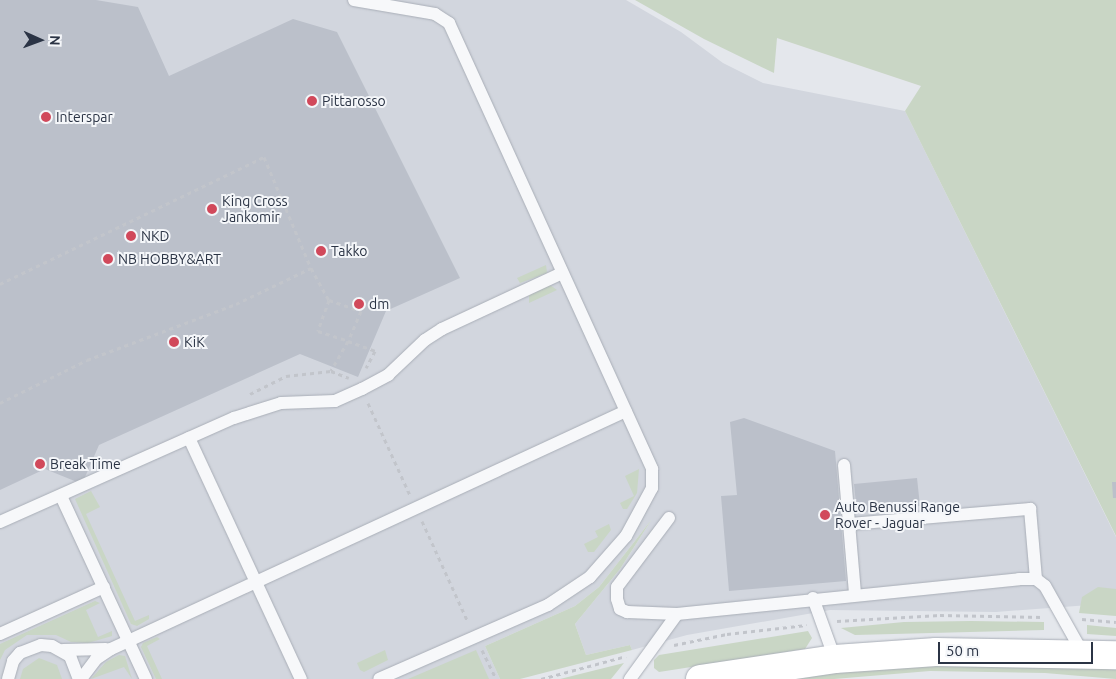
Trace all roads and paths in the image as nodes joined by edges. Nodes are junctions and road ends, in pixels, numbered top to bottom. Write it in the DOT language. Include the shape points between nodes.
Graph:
graph roads {
  1 [pos="354,0"];
  2 [pos="311,268"];
  3 [pos="562,273"];
  4 [pos="0,284"];
  5 [pos="329,300"];
  6 [pos="348,340"];
  7 [pos="363,374"];
  8 [pos="358,381"];
  9 [pos="0,403"];
  10 [pos="626,412"];
  11 [pos="189,438"];
  12 [pos="844,465"];
  13 [pos="61,496"];
  14 [pos="669,518"];
  15 [pos="0,522"];
  16 [pos="850,524"];
  17 [pos="1036,578"];
  18 [pos="255,583"];
  19 [pos="104,587"];
  20 [pos="855,593"];
  21 [pos="812,598"];
  22 [pos="677,614"];
  23 [pos="1063,618"];
  24 [pos="836,621"];
  25 [pos="1116,622"];
  26 [pos="803,625"];
  27 [pos="0,634"];
  28 [pos="129,641"];
  29 [pos="665,647"];
  30 [pos="111,649"];
  31 [pos="62,650"];
  32 [pos="1082,652"];
  33 [pos="483,653"];
  34 [pos="1116,655"];
  35 [pos="628,656"];
  36 [pos="834,659"];
  37 [pos="7,676"];
  38 [pos="80,679"];
  39 [pos="146,679"];
  40 [pos="301,679"];
  41 [pos="379,679"];
  42 [pos="496,679"];
  43 [pos="541,679"];
  44 [pos="630,679"];
  45 [pos="700,679"];
  1 -- 3 [label="lane" via="435,14 449,23"];
  2 -- 4 [label="path" via="264,157"];
  2 -- 5 [label="path"];
  2 -- 9 [label="path" via="236,304 88,360"];
  3 -- 10 [label="lane"];
  3 -- 11 [label="lane" via="442,329 425,340 388,375 335,401 281,403 234,418"];
  5 -- 6 [label="path" via="318,331"];
  5 -- 6 [label="path" via="361,311"];
  6 -- 7 [label="path" via="375,351"];
  6 -- 8 [label="path" via="331,371"];
  10 -- 18 [label="lane"];
  10 -- 41 [label="lane" via="652,470 652,488 626,536 590,577 548,605"];
  11 -- 13 [label="lane"];
  11 -- 18 [label="lane"];
  12 -- 16 [label="lane"];
  13 -- 15 [label="lane"];
  13 -- 19 [label="lane"];
  14 -- 22 [label="lane" via="617,587 617,599 620,609 627,612"];
  16 -- 17 [label="lane" via="1030,509"];
  16 -- 20 [label="lane"];
  17 -- 20 [label="lane"];
  17 -- 23 [label="lane" via="1045,586"];
  18 -- 28 [label="lane"];
  18 -- 40 [label="lane"];
  19 -- 27 [label="lane"];
  19 -- 28 [label="lane"];
  20 -- 21 [label="lane"];
  21 -- 22 [label="lane"];
  21 -- 36 [label="lane"];
  22 -- 44 [label="lane"];
  23 -- 24 [label="path" via="940,615"];
  23 -- 25 [label="path"];
  23 -- 32 [label="lane"];
  26 -- 29 [label="path" via="726,634"];
  28 -- 30 [label="lane"];
  28 -- 39 [label="lane"];
  30 -- 31 [label="lane"];
  30 -- 38 [label="lane" via="96,659"];
  31 -- 37 [label="lane" via="46,645 30,647 20,653"];
  31 -- 38 [label="lane" via="76,664"];
  32 -- 34 [label="main road"];
  32 -- 36 [label="main road" via="936,652"];
  33 -- 42 [label="path"];
  35 -- 43 [label="path"];
  36 -- 45 [label="main road"];
}
